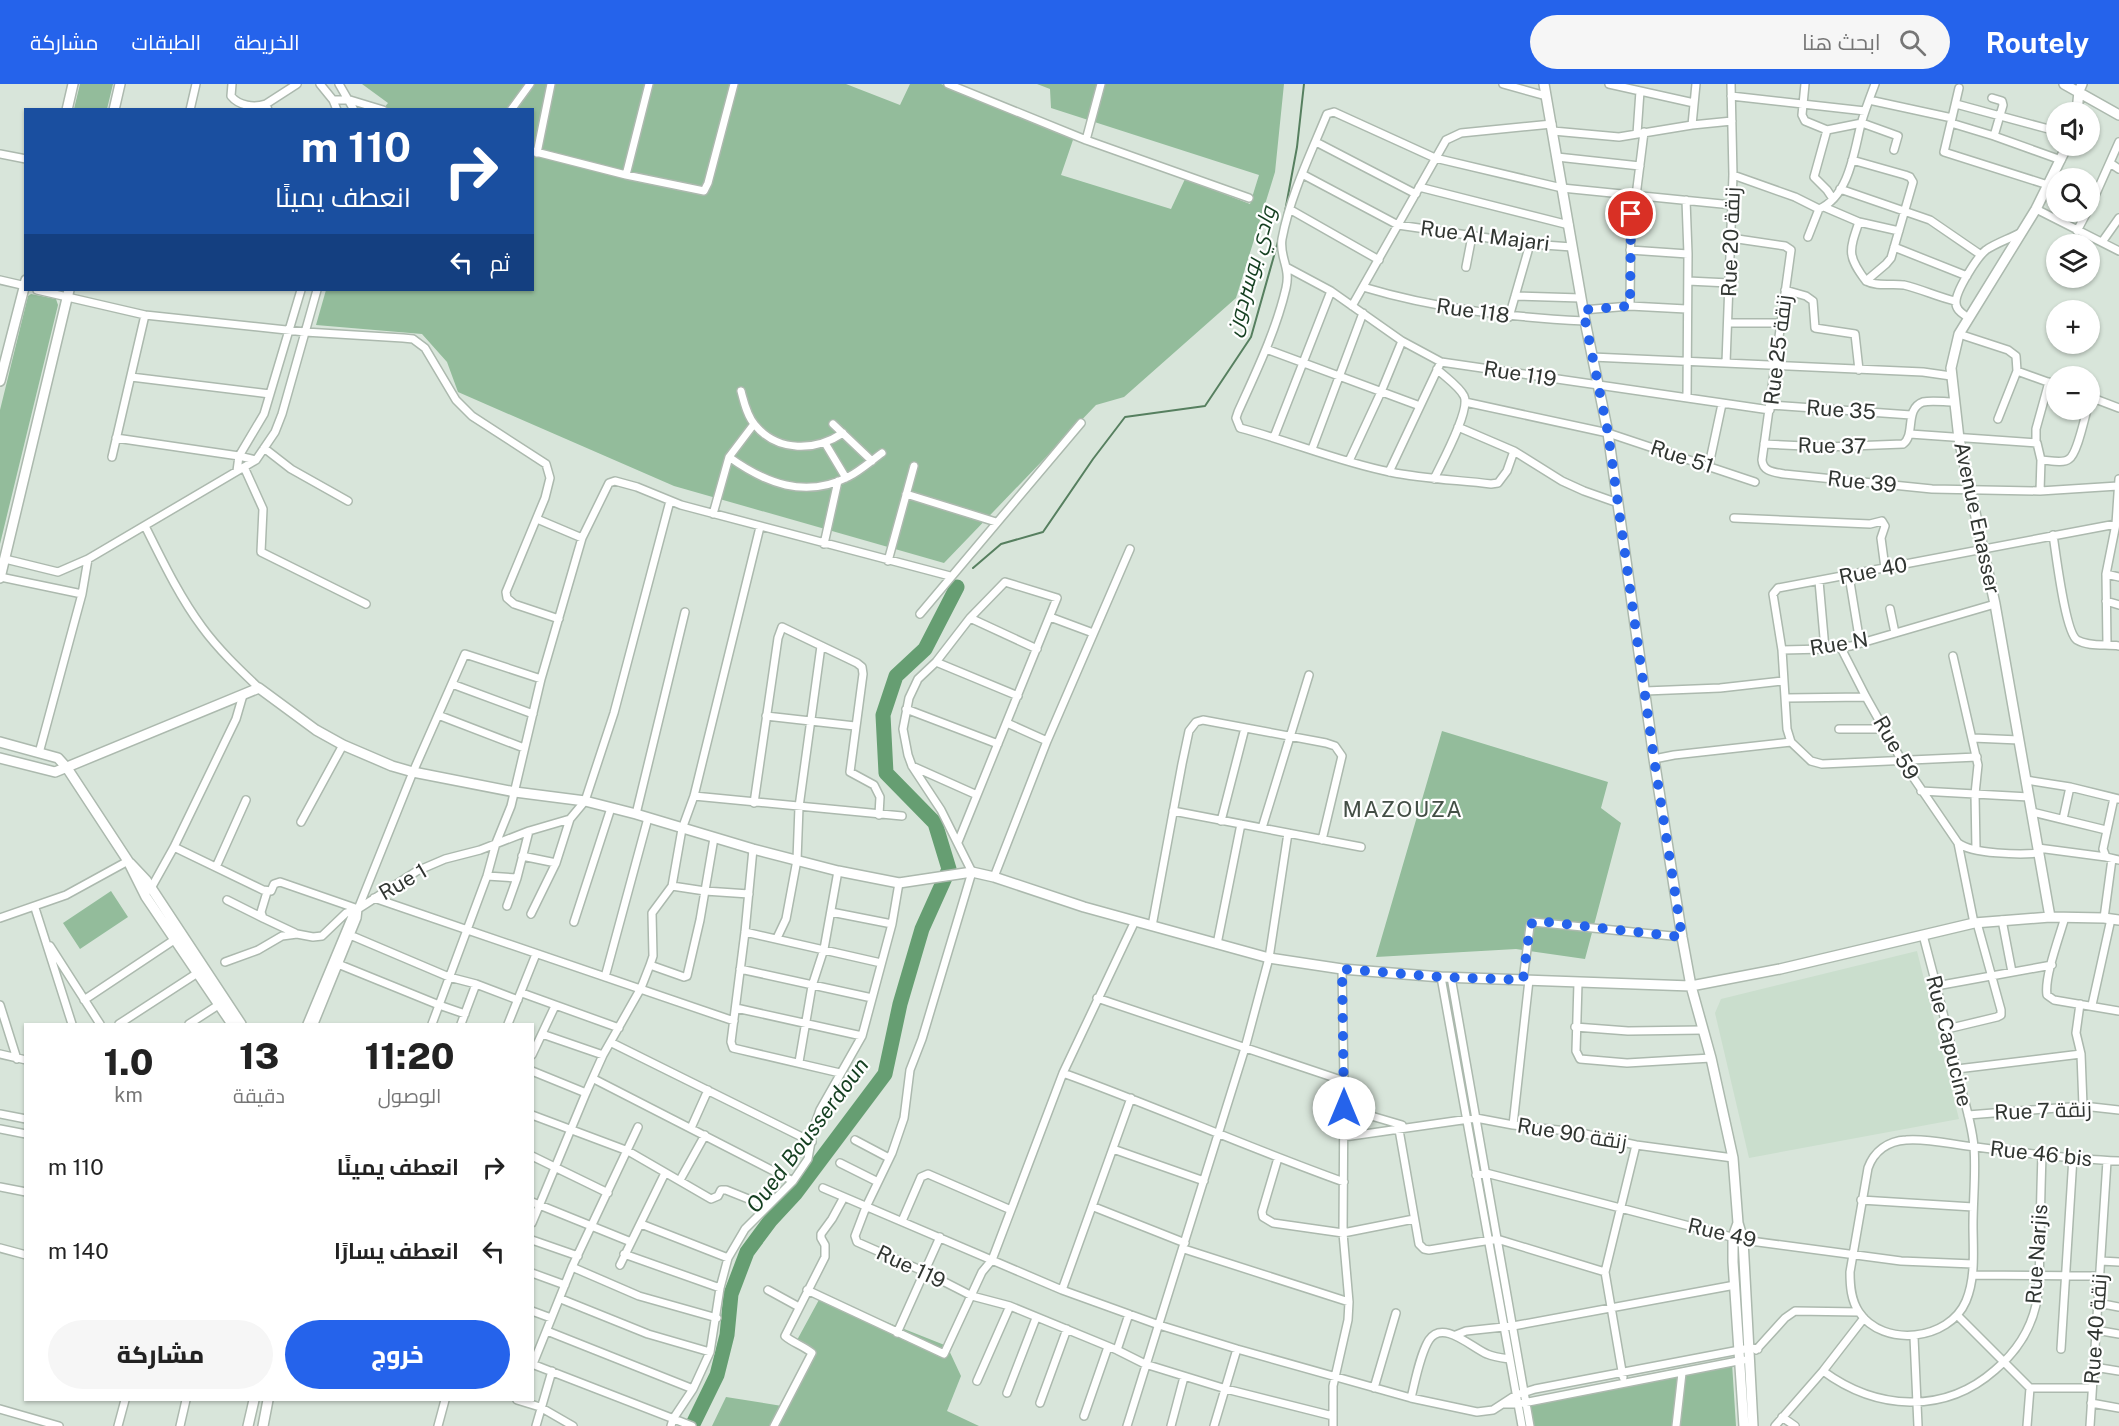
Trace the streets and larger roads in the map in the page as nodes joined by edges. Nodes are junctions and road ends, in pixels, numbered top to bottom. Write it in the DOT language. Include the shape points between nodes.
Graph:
graph roads {
  1 [pos="73,84"];
  2 [pos="120,84"];
  3 [pos="196,84"];
  4 [pos="232,84"];
  5 [pos="297,84"];
  6 [pos="320,84"];
  7 [pos="339,84"];
  8 [pos="530,84"];
  9 [pos="551,84"];
  10 [pos="649,84"];
  11 [pos="734,84"];
  12 [pos="948,84"];
  13 [pos="1101,84"];
  14 [pos="1503,84"];
  15 [pos="1544,84"];
  16 [pos="1609,84"];
  17 [pos="1696,84"];
  18 [pos="1731,84"];
  19 [pos="1805,84"];
  20 [pos="1875,84"];
  21 [pos="2064,84"];
  22 [pos="1626,86"];
  23 [pos="1959,88"];
  24 [pos="2080,88"];
  25 [pos="1640,91"];
  26 [pos="1546,96"];
  27 [pos="1731,96"];
  28 [pos="1992,98"];
  29 [pos="333,100"];
  30 [pos="350,100"];
  31 [pos="1869,100"];
  32 [pos="1694,103"];
  33 [pos="1803,103"];
  34 [pos="1956,104"];
  35 [pos="267,107"];
  36 [pos="67,108"];
  37 [pos="114,108"];
  38 [pos="190,108"];
  39 [pos="336,108"];
  40 [pos="353,108"];
  41 [pos="376,108"];
  42 [pos="512,108"];
  43 [pos="1865,111"];
  44 [pos="2000,115"];
  45 [pos="2119,115"];
  46 [pos="1732,121"];
  47 [pos="1952,121"];
  48 [pos="1862,123"];
  49 [pos="1692,125"];
  50 [pos="1552,128"];
  51 [pos="2046,128"];
  52 [pos="1827,130"];
  53 [pos="1641,133"];
  54 [pos="1994,136"];
  55 [pos="1086,140"];
  56 [pos="1316,141"];
  57 [pos="2119,142"];
  58 [pos="1894,150"];
  59 [pos="535,152"];
  60 [pos="0,154"];
  61 [pos="2063,156"];
  62 [pos="1557,157"];
  63 [pos="1436,158"];
  64 [pos="24,159"];
  65 [pos="1852,160"];
  66 [pos="2061,160"];
  67 [pos="2110,163"];
  68 [pos="1640,166"];
  69 [pos="2057,168"];
  70 [pos="2119,168"];
  71 [pos="1302,174"];
  72 [pos="626,175"];
  73 [pos="1733,175"];
  74 [pos="2046,184"];
  75 [pos="2100,185"];
  76 [pos="1562,188"];
  77 [pos="1840,189"];
  78 [pos="2046,189"];
  79 [pos="1417,191"];
  80 [pos="1634,196"];
  81 [pos="1248,198"];
  82 [pos="1686,200"];
  83 [pos="1833,200"];
  84 [pos="1732,205"];
  85 [pos="1822,208"];
  86 [pos="2036,209"];
  87 [pos="1291,210"];
  88 [pos="1905,211"];
  89 [pos="2119,219"];
  90 [pos="1859,222"];
  91 [pos="2082,222"];
  92 [pos="1398,225"];
  93 [pos="1569,225"];
  94 [pos="1899,231"];
  95 [pos="2077,231"];
  96 [pos="2022,232"];
  97 [pos="1472,236"];
  98 [pos="1808,237"];
  99 [pos="1731,238"];
  100 [pos="2102,242"];
  101 [pos="1530,244"];
  102 [pos="1572,247"];
  103 [pos="1894,247"];
  104 [pos="1630,250"];
  105 [pos="2119,252"];
  106 [pos="1688,255"];
  107 [pos="1981,255"];
  108 [pos="1379,260"];
  109 [pos="1466,267"];
  110 [pos="1288,268"];
  111 [pos="1966,276"];
  112 [pos="0,280"];
  113 [pos="1688,281"];
  114 [pos="1866,281"];
  115 [pos="1729,283"];
  116 [pos="24,284"];
  117 [pos="1362,287"];
  118 [pos="24,288"];
  119 [pos="1785,290"];
  120 [pos="47,291"];
  121 [pos="301,291"];
  122 [pos="317,291"];
  123 [pos="1331,291"];
  124 [pos="68,293"];
  125 [pos="1515,296"];
  126 [pos="1581,298"];
  127 [pos="1955,301"];
  128 [pos="1352,306"];
  129 [pos="1630,306"];
  130 [pos="1686,309"];
  131 [pos="1583,310"];
  132 [pos="1363,313"];
  133 [pos="145,315"];
  134 [pos="1509,317"];
  135 [pos="1967,317"];
  136 [pos="1585,321"];
  137 [pos="1728,323"];
  138 [pos="1781,323"];
  139 [pos="290,330"];
  140 [pos="305,332"];
  141 [pos="1959,334"];
  142 [pos="1402,341"];
  143 [pos="1266,349"];
  144 [pos="1592,357"];
  145 [pos="1688,362"];
  146 [pos="1302,363"];
  147 [pos="1726,363"];
  148 [pos="1439,366"];
  149 [pos="1775,367"];
  150 [pos="1858,370"];
  151 [pos="2018,371"];
  152 [pos="1340,376"];
  153 [pos="1951,376"];
  154 [pos="131,377"];
  155 [pos="0,381"];
  156 [pos="2046,381"];
  157 [pos="1598,386"];
  158 [pos="741,391"];
  159 [pos="1381,392"];
  160 [pos="270,394"];
  161 [pos="1687,398"];
  162 [pos="2100,401"];
  163 [pos="1465,402"];
  164 [pos="1953,402"];
  165 [pos="2046,402"];
  166 [pos="1722,404"];
  167 [pos="1420,406"];
  168 [pos="1770,408"];
  169 [pos="2119,408"];
  170 [pos="1911,415"];
  171 [pos="1998,419"];
  172 [pos="2083,420"];
  173 [pos="1081,423"];
  174 [pos="754,424"];
  175 [pos="833,424"];
  176 [pos="1458,427"];
  177 [pos="843,433"];
  178 [pos="1608,433"];
  179 [pos="1910,434"];
  180 [pos="1274,437"];
  181 [pos="116,438"];
  182 [pos="1959,439"];
  183 [pos="825,443"];
  184 [pos="2036,443"];
  185 [pos="1764,444"];
  186 [pos="264,448"];
  187 [pos="1312,449"];
  188 [pos="1515,451"];
  189 [pos="882,453"];
  190 [pos="112,456"];
  191 [pos="239,456"];
  192 [pos="729,457"];
  193 [pos="256,460"];
  194 [pos="1349,460"];
  195 [pos="1762,460"];
  196 [pos="2041,460"];
  197 [pos="872,461"];
  198 [pos="1709,465"];
  199 [pos="914,466"];
  200 [pos="241,469"];
  201 [pos="1389,472"];
  202 [pos="846,478"];
  203 [pos="1434,479"];
  204 [pos="838,481"];
  205 [pos="1755,482"];
  206 [pos="2119,482"];
  207 [pos="1970,489"];
  208 [pos="2040,492"];
  209 [pos="906,494"];
  210 [pos="348,501"];
  211 [pos="670,501"];
  212 [pos="1618,503"];
  213 [pos="713,514"];
  214 [pos="1734,518"];
  215 [pos="537,519"];
  216 [pos="996,522"];
  217 [pos="2117,525"];
  218 [pos="145,526"];
  219 [pos="760,527"];
  220 [pos="2053,535"];
  221 [pos="582,538"];
  222 [pos="824,544"];
  223 [pos="1130,549"];
  224 [pos="1983,549"];
  225 [pos="5,559"];
  226 [pos="88,559"];
  227 [pos="888,561"];
  228 [pos="1885,568"];
  229 [pos="2106,574"];
  230 [pos="950,576"];
  231 [pos="1849,576"];
  232 [pos="2119,577"];
  233 [pos="0,578"];
  234 [pos="1819,581"];
  235 [pos="82,594"];
  236 [pos="2106,601"];
  237 [pos="1995,603"];
  238 [pos="366,604"];
  239 [pos="2119,606"];
  240 [pos="1890,609"];
  241 [pos="685,612"];
  242 [pos="920,614"];
  243 [pos="1050,617"];
  244 [pos="970,618"];
  245 [pos="559,619"];
  246 [pos="1093,633"];
  247 [pos="1895,633"];
  248 [pos="1860,643"];
  249 [pos="2107,644"];
  250 [pos="821,646"];
  251 [pos="2119,646"];
  252 [pos="1841,648"];
  253 [pos="1037,649"];
  254 [pos="1825,649"];
  255 [pos="1782,650"];
  256 [pos="1953,656"];
  257 [pos="936,662"];
  258 [pos="1310,675"];
  259 [pos="542,679"];
  260 [pos="1784,681"];
  261 [pos="452,684"];
  262 [pos="259,688"];
  263 [pos="1645,691"];
  264 [pos="243,695"];
  265 [pos="1018,696"];
  266 [pos="1866,697"];
  267 [pos="1786,698"];
  268 [pos="906,710"];
  269 [pos="533,714"];
  270 [pos="438,715"];
  271 [pos="766,716"];
  272 [pos="810,721"];
  273 [pos="1007,723"];
  274 [pos="855,726"];
  275 [pos="1245,728"];
  276 [pos="1839,729"];
  277 [pos="1885,729"];
  278 [pos="1290,737"];
  279 [pos="1973,738"];
  280 [pos="2019,740"];
  281 [pos="1047,741"];
  282 [pos="0,742"];
  283 [pos="1791,742"];
  284 [pos="998,744"];
  285 [pos="343,746"];
  286 [pos="524,748"];
  287 [pos="39,753"];
  288 [pos="1977,757"];
  289 [pos="0,758"];
  290 [pos="1654,759"];
  291 [pos="1902,761"];
  292 [pos="912,766"];
  293 [pos="67,768"];
  294 [pos="413,771"];
  295 [pos="2026,780"];
  296 [pos="2070,787"];
  297 [pos="1921,791"];
  298 [pos="515,792"];
  299 [pos="1975,794"];
  300 [pos="977,795"];
  301 [pos="694,796"];
  302 [pos="2029,797"];
  303 [pos="2116,799"];
  304 [pos="246,800"];
  305 [pos="585,801"];
  306 [pos="754,802"];
  307 [pos="799,807"];
  308 [pos="611,808"];
  309 [pos="1173,811"];
  310 [pos="2032,812"];
  311 [pos="636,814"];
  312 [pos="879,815"];
  313 [pos="902,816"];
  314 [pos="648,818"];
  315 [pos="570,819"];
  316 [pos="2063,819"];
  317 [pos="1221,821"];
  318 [pos="301,822"];
  319 [pos="1241,824"];
  320 [pos="1262,828"];
  321 [pos="682,829"];
  322 [pos="2106,830"];
  323 [pos="529,831"];
  324 [pos="1288,833"];
  325 [pos="714,838"];
  326 [pos="1322,840"];
  327 [pos="958,842"];
  328 [pos="496,843"];
  329 [pos="1958,843"];
  330 [pos="174,847"];
  331 [pos="1361,848"];
  332 [pos="753,849"];
  333 [pos="1976,849"];
  334 [pos="2039,850"];
  335 [pos="522,856"];
  336 [pos="2112,859"];
  337 [pos="797,860"];
  338 [pos="128,861"];
  339 [pos="556,863"];
  340 [pos="216,867"];
  341 [pos="838,871"];
  342 [pos="972,872"];
  343 [pos="487,876"];
  344 [pos="994,877"];
  345 [pos="517,878"];
  346 [pos="899,883"];
  347 [pos="672,886"];
  348 [pos="151,887"];
  349 [pos="705,891"];
  350 [pos="267,892"];
  351 [pos="749,894"];
  352 [pos="146,897"];
  353 [pos="374,898"];
  354 [pos="227,900"];
  355 [pos="507,906"];
  356 [pos="35,908"];
  357 [pos="358,909"];
  358 [pos="831,912"];
  359 [pos="531,914"];
  360 [pos="2050,917"];
  361 [pos="2065,917"];
  362 [pos="0,918"];
  363 [pos="263,918"];
  364 [pos="2111,919"];
  365 [pos="2002,920"];
  366 [pos="1135,921"];
  367 [pos="574,922"];
  368 [pos="1976,923"];
  369 [pos="892,924"];
  370 [pos="1152,926"];
  371 [pos="468,929"];
  372 [pos="746,932"];
  373 [pos="42,934"];
  374 [pos="297,934"];
  375 [pos="350,935"];
  376 [pos="1923,935"];
  377 [pos="178,937"];
  378 [pos="1682,937"];
  379 [pos="777,938"];
  380 [pos="1217,944"];
  381 [pos="824,949"];
  382 [pos="536,954"];
  383 [pos="1269,958"];
  384 [pos="225,962"];
  385 [pos="881,963"];
  386 [pos="338,964"];
  387 [pos="650,965"];
  388 [pos="2052,965"];
  389 [pos="740,969"];
  390 [pos="1342,969"];
  391 [pos="201,971"];
  392 [pos="2012,972"];
  393 [pos="1991,976"];
  394 [pos="449,977"];
  395 [pos="605,977"];
  396 [pos="1441,977"];
  397 [pos="1451,977"];
  398 [pos="1526,980"];
  399 [pos="476,984"];
  400 [pos="1578,984"];
  401 [pos="812,986"];
  402 [pos="1691,986"];
  403 [pos="1936,986"];
  404 [pos="641,988"];
  405 [pos="520,997"];
  406 [pos="872,998"];
  407 [pos="1097,998"];
  408 [pos="84,1000"];
  409 [pos="221,1003"];
  410 [pos="2080,1004"];
  411 [pos="0,1005"];
  412 [pos="439,1005"];
  413 [pos="2092,1005"];
  414 [pos="555,1006"];
  415 [pos="736,1008"];
  416 [pos="2119,1011"];
  417 [pos="465,1014"];
  418 [pos="734,1021"];
  419 [pos="72,1023"];
  420 [pos="99,1023"];
  421 [pos="121,1023"];
  422 [pos="191,1023"];
  423 [pos="231,1023"];
  424 [pos="240,1023"];
  425 [pos="307,1023"];
  426 [pos="314,1023"];
  427 [pos="432,1023"];
  428 [pos="461,1023"];
  429 [pos="508,1023"];
  430 [pos="805,1023"];
  431 [pos="1575,1027"];
  432 [pos="619,1028"];
  433 [pos="1947,1029"];
  434 [pos="1703,1030"];
  435 [pos="542,1034"];
  436 [pos="862,1036"];
  437 [pos="612,1043"];
  438 [pos="1245,1048"];
  439 [pos="534,1051"];
  440 [pos="0,1054"];
  441 [pos="2081,1054"];
  442 [pos="603,1055"];
  443 [pos="1711,1058"];
  444 [pos="17,1059"];
  445 [pos="24,1060"];
  446 [pos="799,1062"];
  447 [pos="1957,1069"];
  448 [pos="534,1072"];
  449 [pos="840,1073"];
  450 [pos="1063,1073"];
  451 [pos="594,1079"];
  452 [pos="1344,1081"];
  453 [pos="708,1090"];
  454 [pos="586,1093"];
  455 [pos="1131,1098"];
  456 [pos="2083,1106"];
  457 [pos="1344,1108"];
  458 [pos="2119,1110"];
  459 [pos="0,1114"];
  460 [pos="1968,1115"];
  461 [pos="534,1116"];
  462 [pos="1476,1118"];
  463 [pos="24,1119"];
  464 [pos="1466,1119"];
  465 [pos="1513,1125"];
  466 [pos="1398,1126"];
  467 [pos="638,1127"];
  468 [pos="691,1128"];
  469 [pos="0,1129"];
  470 [pos="570,1129"];
  471 [pos="24,1134"];
  472 [pos="705,1135"];
  473 [pos="1218,1135"];
  474 [pos="1344,1137"];
  475 [pos="855,1140"];
  476 [pos="812,1142"];
  477 [pos="1636,1144"];
  478 [pos="1974,1147"];
  479 [pos="1113,1149"];
  480 [pos="628,1151"];
  481 [pos="2042,1154"];
  482 [pos="534,1157"];
  483 [pos="2073,1157"];
  484 [pos="890,1158"];
  485 [pos="1278,1158"];
  486 [pos="1733,1158"];
  487 [pos="2107,1161"];
  488 [pos="2119,1161"];
  489 [pos="840,1163"];
  490 [pos="555,1167"];
  491 [pos="665,1173"];
  492 [pos="1486,1173"];
  493 [pos="1476,1175"];
  494 [pos="680,1180"];
  495 [pos="793,1181"];
  496 [pos="1204,1181"];
  497 [pos="878,1182"];
  498 [pos="1344,1182"];
  499 [pos="0,1187"];
  500 [pos="824,1188"];
  501 [pos="24,1192"];
  502 [pos="608,1194"];
  503 [pos="844,1197"];
  504 [pos="1861,1200"];
  505 [pos="536,1203"];
  506 [pos="766,1206"];
  507 [pos="1973,1206"];
  508 [pos="866,1207"];
  509 [pos="1094,1207"];
  510 [pos="1620,1208"];
  511 [pos="1011,1210"];
  512 [pos="1414,1219"];
  513 [pos="902,1221"];
  514 [pos="641,1224"];
  515 [pos="593,1225"];
  516 [pos="1343,1233"];
  517 [pos="940,1237"];
  518 [pos="1497,1239"];
  519 [pos="1738,1239"];
  520 [pos="1488,1240"];
  521 [pos="534,1241"];
  522 [pos="631,1242"];
  523 [pos="1184,1246"];
  524 [pos="0,1248"];
  525 [pos="24,1254"];
  526 [pos="624,1254"];
  527 [pos="578,1256"];
  528 [pos="1853,1256"];
  529 [pos="728,1258"];
  530 [pos="992,1260"];
  531 [pos="2101,1261"];
  532 [pos="2119,1262"];
  533 [pos="1973,1264"];
  534 [pos="620,1265"];
  535 [pos="573,1267"];
  536 [pos="925,1272"];
  537 [pos="1605,1272"];
  538 [pos="534,1274"];
  539 [pos="1973,1275"];
  540 [pos="2066,1275"];
  541 [pos="2039,1276"];
  542 [pos="2100,1276"];
  543 [pos="564,1285"];
  544 [pos="1735,1285"];
  545 [pos="720,1288"];
  546 [pos="768,1290"];
  547 [pos="807,1290"];
  548 [pos="1062,1290"];
  549 [pos="972,1296"];
  550 [pos="561,1299"];
  551 [pos="1349,1302"];
  552 [pos="2098,1304"];
  553 [pos="1010,1306"];
  554 [pos="799,1307"];
  555 [pos="1611,1307"];
  556 [pos="2119,1307"];
  557 [pos="534,1312"];
  558 [pos="1396,1313"];
  559 [pos="1129,1314"];
  560 [pos="1862,1315"];
  561 [pos="1957,1315"];
  562 [pos="551,1318"];
  563 [pos="717,1318"];
  564 [pos="1035,1318"];
  565 [pos="1159,1325"];
  566 [pos="1513,1326"];
  567 [pos="1503,1327"];
  568 [pos="1068,1329"];
  569 [pos="2096,1330"];
  570 [pos="547,1331"];
  571 [pos="897,1333"];
  572 [pos="2119,1334"];
  573 [pos="1456,1335"];
  574 [pos="1914,1336"];
  575 [pos="1108,1347"];
  576 [pos="1237,1349"];
  577 [pos="2061,1349"];
  578 [pos="1117,1350"];
  579 [pos="1739,1350"];
  580 [pos="1753,1351"];
  581 [pos="710,1352"];
  582 [pos="1509,1359"];
  583 [pos="1740,1361"];
  584 [pos="534,1362"];
  585 [pos="2005,1362"];
  586 [pos="534,1364"];
  587 [pos="1145,1364"];
  588 [pos="2094,1367"];
  589 [pos="552,1371"];
  590 [pos="1823,1371"];
  591 [pos="2119,1371"];
  592 [pos="1622,1372"];
  593 [pos="1682,1372"];
  594 [pos="1335,1376"];
  595 [pos="1184,1377"];
  596 [pos="977,1381"];
  597 [pos="1623,1383"];
  598 [pos="1374,1388"];
  599 [pos="2030,1388"];
  600 [pos="2092,1388"];
  601 [pos="693,1389"];
  602 [pos="1226,1389"];
  603 [pos="1525,1392"];
  604 [pos="1007,1393"];
  605 [pos="1516,1395"];
  606 [pos="1411,1398"];
  607 [pos="125,1401"];
  608 [pos="186,1401"];
  609 [pos="254,1401"];
  610 [pos="268,1401"];
  611 [pos="445,1401"];
  612 [pos="520,1401"];
  613 [pos="1917,1402"];
  614 [pos="1040,1403"];
  615 [pos="1522,1403"];
  616 [pos="2091,1403"];
  617 [pos="1504,1404"];
  618 [pos="540,1407"];
  619 [pos="2119,1408"];
  620 [pos="0,1409"];
  621 [pos="1084,1416"];
  622 [pos="1333,1416"];
  623 [pos="1782,1417"];
  624 [pos="674,1422"];
  625 [pos="59,1426"];
  626 [pos="118,1426"];
  627 [pos="180,1426"];
  628 [pos="248,1426"];
  629 [pos="263,1426"];
  630 [pos="438,1426"];
  631 [pos="536,1426"];
  632 [pos="573,1426"];
  633 [pos="692,1426"];
  634 [pos="774,1426"];
  635 [pos="1127,1426"];
  636 [pos="1172,1426"];
  637 [pos="1214,1426"];
  638 [pos="1333,1426"];
  639 [pos="1522,1426"];
  640 [pos="1530,1426"];
  641 [pos="1676,1426"];
  642 [pos="1744,1426"];
  643 [pos="1753,1426"];
  644 [pos="1774,1426"];
  645 [pos="1795,1426"];
  646 [pos="1918,1426"];
  647 [pos="2027,1426"];
  648 [pos="2090,1426"];
  1 -- 36 [label="street"];
  2 -- 37 [label="street"];
  3 -- 38 [label="street"];
  4 -- 35 [label="street" via="231,96 235,100"];
  5 -- 35 [label="street"];
  6 -- 29 [label="street"];
  7 -- 30 [label="street"];
  8 -- 42 [label="street"];
  9 -- 59 [label="street"];
  10 -- 72 [label="street"];
  11 -- 72 [label="street" via="704,191"];
  12 -- 55 [label="street"];
  13 -- 55 [label="street"];
  14 -- 26 [label="street"];
  15 -- 26 [label="street"];
  16 -- 22 [label="street"];
  17 -- 32 [label="street"];
  18 -- 27 [label="street, Rue 20 زنقة"];
  19 -- 33 [label="street"];
  20 -- 31 [label="street"];
  21 -- 24 [label="street"];
  22 -- 25 [label="street"];
  23 -- 34 [label="street"];
  24 -- 45 [label="street"];
  25 -- 32 [label="street"];
  25 -- 53 [label="street"];
  26 -- 50 [label="street"];
  27 -- 33 [label="street"];
  27 -- 46 [label="street, Rue 20 زنقة"];
  28 -- 44 [label="street" via="2002,101"];
  29 -- 30 [label="street"];
  29 -- 39 [label="street"];
  30 -- 40 [label="street"];
  30 -- 41 [label="street"];
  31 -- 43 [label="street"];
  31 -- 47 [label="street"];
  32 -- 49 [label="street"];
  33 -- 43 [label="street"];
  33 -- 52 [label="street" via="1802,118"];
  34 -- 44 [label="street"];
  34 -- 47 [label="street"];
  43 -- 48 [label="street"];
  44 -- 51 [label="street"];
  44 -- 54 [label="street"];
  46 -- 49 [label="street"];
  46 -- 73 [label="street, Rue 20 زنقة"];
  47 -- 54 [label="street"];
  47 -- 74 [label="street" via="1944,152"];
  48 -- 52 [label="street"];
  48 -- 58 [label="street" via="1898,136"];
  48 -- 65 [label="street"];
  49 -- 53 [label="street"];
  50 -- 53 [label="street" via="1605,137"];
  50 -- 62 [label="street"];
  50 -- 63 [label="street" via="1461,133 1446,140"];
  52 -- 83 [label="street" via="1814,174"];
  53 -- 68 [label="street"];
  54 -- 66 [label="street"];
  55 -- 81 [label="street"];
  56 -- 63 [label="street" via="1328,114 1334,112"];
  56 -- 71 [label="street"];
  56 -- 79 [label="street"];
  57 -- 67 [label="street"];
  59 -- 72 [label="street"];
  60 -- 64 [label="street"];
  61 -- 66 [label="street, Avenue Enasser"];
  62 -- 68 [label="street"];
  62 -- 76 [label="street"];
  63 -- 76 [label="street"];
  63 -- 79 [label="street"];
  65 -- 77 [label="street"];
  65 -- 88 [label="street" via="1910,177"];
  66 -- 69 [label="street, Avenue Enasser"];
  67 -- 70 [label="street"];
  67 -- 75 [label="street"];
  68 -- 80 [label="street"];
  71 -- 87 [label="street"];
  71 -- 92 [label="street, Rue Al Majari"];
  73 -- 84 [label="street, Rue 20 زنقة"];
  73 -- 85 [label="street"];
  76 -- 80 [label="street"];
  76 -- 93 [label="street"];
  77 -- 83 [label="street"];
  77 -- 88 [label="street"];
  78 -- 86 [label="street, Avenue Enasser"];
  79 -- 92 [label="street"];
  79 -- 93 [label="street"];
  80 -- 82 [label="street"];
  80 -- 104 [label="street"];
  82 -- 84 [label="street"];
  82 -- 106 [label="street"];
  83 -- 85 [label="street"];
  84 -- 99 [label="street, Rue 20 زنقة"];
  85 -- 90 [label="street"];
  85 -- 98 [label="street"];
  86 -- 95 [label="street"];
  86 -- 96 [label="street, Avenue Enasser"];
  87 -- 108 [label="street"];
  87 -- 110 [label="street" via="1282,242"];
  88 -- 94 [label="street"];
  88 -- 107 [label="street" via="1930,220"];
  89 -- 100 [label="street"];
  90 -- 94 [label="street"];
  90 -- 114 [label="street" via="1851,257"];
  91 -- 95 [label="street"];
  92 -- 97 [label="street, Rue Al Majari"];
  92 -- 108 [label="street"];
  93 -- 102 [label="street"];
  94 -- 103 [label="street"];
  95 -- 100 [label="street"];
  96 -- 107 [label="street"];
  96 -- 135 [label="street, Avenue Enasser"];
  97 -- 101 [label="street, Rue Al Majari"];
  97 -- 109 [label="street"];
  99 -- 115 [label="street, Rue 20 زنقة"];
  99 -- 119 [label="street, Rue 25 زنقة" via="1791,250"];
  100 -- 105 [label="street"];
  101 -- 102 [label="street, Rue Al Majari"];
  101 -- 125 [label="street"];
  102 -- 126 [label="street"];
  103 -- 111 [label="street"];
  103 -- 114 [label="street" via="1891,258"];
  104 -- 106 [label="street"];
  104 -- 129 [label="street"];
  106 -- 113 [label="street"];
  107 -- 111 [label="street"];
  108 -- 117 [label="street"];
  110 -- 123 [label="street"];
  110 -- 143 [label="street" via="1286,289"];
  111 -- 127 [label="street"];
  112 -- 116 [label="street"];
  113 -- 115 [label="street"];
  113 -- 130 [label="street"];
  114 -- 127 [label="street" via="1902,285"];
  115 -- 137 [label="street, Rue 20 زنقة"];
  117 -- 128 [label="street"];
  117 -- 134 [label="street, Rue 118" via="1424,303"];
  118 -- 155 [label="street"];
  119 -- 138 [label="street, Rue 25 زنقة"];
  119 -- 150 [label="street" via="1813,301 1815,328 1855,334"];
  120 -- 124 [label="street"];
  121 -- 139 [label="street"];
  122 -- 140 [label="street"];
  123 -- 128 [label="street"];
  123 -- 146 [label="street"];
  124 -- 133 [label="street"];
  124 -- 225 [label="street"];
  125 -- 126 [label="street"];
  125 -- 134 [label="street"];
  126 -- 131 [label="street"];
  127 -- 135 [label="street"];
  128 -- 132 [label="street"];
  129 -- 130 [label="street"];
  129 -- 131 [label="street"];
  130 -- 145 [label="street"];
  131 -- 136 [label="street"];
  132 -- 142 [label="street"];
  132 -- 152 [label="street"];
  133 -- 139 [label="street"];
  133 -- 154 [label="street"];
  134 -- 136 [label="street, Rue 118"];
  135 -- 141 [label="street, Avenue Enasser"];
  136 -- 144 [label="street"];
  137 -- 138 [label="street"];
  137 -- 147 [label="street, Rue 20 زنقة"];
  138 -- 149 [label="street, Rue 25 زنقة"];
  139 -- 140 [label="street"];
  139 -- 160 [label="street"];
  140 -- 186 [label="street" via="282,414"];
  140 -- 215 [label="street" via="420,342 456,400 472,416 546,464 550,478"];
  141 -- 151 [label="street" via="2013,352"];
  141 -- 153 [label="street, Avenue Enasser"];
  142 -- 148 [label="street"];
  142 -- 159 [label="street"];
  143 -- 146 [label="street"];
  143 -- 180 [label="street" via="1236,418 1240,428"];
  144 -- 145 [label="street"];
  144 -- 157 [label="street"];
  145 -- 147 [label="street"];
  145 -- 161 [label="street"];
  146 -- 152 [label="street"];
  146 -- 180 [label="street"];
  147 -- 149 [label="street"];
  148 -- 157 [label="street, Rue 119"];
  148 -- 163 [label="street" via="1463,394"];
  148 -- 167 [label="street"];
  149 -- 150 [label="street"];
  149 -- 168 [label="street, Rue 25 زنقة"];
  150 -- 153 [label="street"];
  151 -- 156 [label="street"];
  151 -- 171 [label="street"];
  152 -- 159 [label="street"];
  152 -- 187 [label="street"];
  153 -- 164 [label="street, Avenue Enasser"];
  154 -- 160 [label="street"];
  154 -- 181 [label="street"];
  157 -- 161 [label="street, Rue 119"];
  157 -- 178 [label="street"];
  158 -- 174 [label="street"];
  159 -- 167 [label="street"];
  159 -- 194 [label="street"];
  160 -- 191 [label="street" via="264,414"];
  161 -- 166 [label="street, Rue 35"];
  162 -- 169 [label="street"];
  163 -- 176 [label="street"];
  163 -- 178 [label="street, Rue 51"];
  164 -- 170 [label="street" via="1923,402"];
  164 -- 182 [label="street, Avenue Enasser"];
  165 -- 184 [label="street" via="2036,429"];
  166 -- 168 [label="street, Rue 35"];
  166 -- 198 [label="street"];
  167 -- 201 [label="street"];
  168 -- 170 [label="street, Rue 35"];
  168 -- 185 [label="street, Rue 25 زنقة"];
  170 -- 179 [label="street"];
  172 -- 196 [label="street" via="2070,459"];
  173 -- 216 [label="street"];
  174 -- 183 [label="street" via="765,435 789,446"];
  174 -- 192 [label="street"];
  175 -- 177 [label="street"];
  176 -- 188 [label="street"];
  176 -- 203 [label="street"];
  177 -- 183 [label="street"];
  177 -- 197 [label="street"];
  178 -- 198 [label="street, Rue 51"];
  178 -- 212 [label="street"];
  179 -- 182 [label="street"];
  179 -- 185 [label="street, Rue 37" via="1906,444 1899,445"];
  180 -- 187 [label="street"];
  181 -- 190 [label="street"];
  181 -- 191 [label="street"];
  182 -- 184 [label="street"];
  182 -- 207 [label="street, Avenue Enasser"];
  183 -- 202 [label="street"];
  184 -- 196 [label="street"];
  185 -- 195 [label="street, Rue 25 زنقة"];
  186 -- 193 [label="street"];
  186 -- 210 [label="street" via="291,469"];
  187 -- 194 [label="street"];
  188 -- 203 [label="street" via="1498,483"];
  188 -- 212 [label="street" via="1562,481"];
  189 -- 197 [label="street"];
  191 -- 193 [label="street"];
  191 -- 200 [label="street"];
  192 -- 204 [label="street" via="775,483 798,487"];
  192 -- 213 [label="street"];
  193 -- 200 [label="street"];
  194 -- 201 [label="street"];
  195 -- 207 [label="street, Rue 39" via="1766,469 1784,474 1932,489"];
  196 -- 208 [label="street"];
  197 -- 202 [label="street"];
  198 -- 205 [label="street, Rue 51"];
  199 -- 209 [label="street"];
  200 -- 218 [label="street"];
  200 -- 238 [label="street" via="263,509 261,552"];
  201 -- 203 [label="street"];
  202 -- 204 [label="street"];
  204 -- 222 [label="street"];
  206 -- 208 [label="street"];
  206 -- 217 [label="street"];
  207 -- 208 [label="street"];
  207 -- 224 [label="street, Avenue Enasser"];
  209 -- 216 [label="street"];
  209 -- 227 [label="street"];
  211 -- 213 [label="street"];
  211 -- 221 [label="street" via="612,481"];
  211 -- 305 [label="street" via="614,713"];
  212 -- 263 [label="street"];
  213 -- 219 [label="street"];
  214 -- 228 [label="street" via="1870,524 1882,521"];
  215 -- 221 [label="street"];
  215 -- 245 [label="street" via="506,592 507,598"];
  216 -- 230 [label="street"];
  217 -- 220 [label="street, Rue 40"];
  217 -- 229 [label="street"];
  218 -- 226 [label="street"];
  218 -- 262 [label="street" via="202,628"];
  219 -- 222 [label="street"];
  219 -- 301 [label="street"];
  220 -- 224 [label="street, Rue 40"];
  220 -- 249 [label="street" via="2071,632 2079,641"];
  221 -- 245 [label="street"];
  222 -- 227 [label="street"];
  223 -- 246 [label="street"];
  224 -- 228 [label="street, Rue 40"];
  224 -- 237 [label="street, Avenue Enasser"];
  225 -- 226 [label="street" via="58,572"];
  225 -- 233 [label="street"];
  226 -- 235 [label="street"];
  227 -- 230 [label="street"];
  228 -- 231 [label="street, Rue 40"];
  229 -- 232 [label="street"];
  229 -- 236 [label="street"];
  230 -- 242 [label="street"];
  231 -- 234 [label="street, Rue 40"];
  231 -- 248 [label="street"];
  233 -- 235 [label="street"];
  234 -- 254 [label="street"];
  234 -- 255 [label="street, Rue 40" via="1778,588 1773,594"];
  235 -- 287 [label="street"];
  236 -- 239 [label="street"];
  236 -- 249 [label="street"];
  237 -- 247 [label="street, Rue N"];
  237 -- 280 [label="street, Avenue Enasser"];
  240 -- 247 [label="street, Rue N"];
  241 -- 311 [label="street"];
  243 -- 244 [label="street" via="1057,598 1005,582"];
  243 -- 246 [label="street"];
  243 -- 253 [label="street"];
  244 -- 253 [label="street"];
  244 -- 257 [label="street"];
  245 -- 259 [label="street"];
  246 -- 281 [label="street"];
  247 -- 248 [label="street, Rue N"];
  248 -- 252 [label="street, Rue N"];
  249 -- 251 [label="street"];
  250 -- 271 [label="street" via="782,627"];
  250 -- 272 [label="street"];
  250 -- 274 [label="street" via="862,668"];
  252 -- 254 [label="street, Rue N"];
  252 -- 266 [label="street, Rue 59"];
  253 -- 265 [label="street"];
  254 -- 255 [label="street, Rue N"];
  255 -- 260 [label="street"];
  256 -- 279 [label="street"];
  257 -- 265 [label="street"];
  257 -- 268 [label="street" via="912,688"];
  258 -- 278 [label="street"];
  259 -- 261 [label="street" via="465,654"];
  259 -- 269 [label="street"];
  260 -- 263 [label="street"];
  260 -- 267 [label="street"];
  261 -- 269 [label="street"];
  261 -- 270 [label="street"];
  262 -- 264 [label="street"];
  262 -- 285 [label="street"];
  263 -- 290 [label="street"];
  264 -- 293 [label="street"];
  264 -- 330 [label="street" via="236,719"];
  265 -- 273 [label="street"];
  266 -- 267 [label="street"];
  266 -- 277 [label="street, Rue 59"];
  267 -- 283 [label="street"];
  268 -- 284 [label="street"];
  268 -- 292 [label="street" via="904,740"];
  269 -- 286 [label="street"];
  270 -- 286 [label="street"];
  270 -- 294 [label="street"];
  271 -- 272 [label="street"];
  271 -- 306 [label="street"];
  272 -- 274 [label="street"];
  272 -- 307 [label="street"];
  273 -- 281 [label="street"];
  273 -- 284 [label="street"];
  274 -- 312 [label="street" via="850,772 874,785 880,797"];
  275 -- 278 [label="street"];
  275 -- 309 [label="street" via="1203,720 1192,725"];
  275 -- 317 [label="street"];
  276 -- 277 [label="street"];
  277 -- 291 [label="street, Rue 59"];
  278 -- 320 [label="street"];
  278 -- 326 [label="street" via="1335,746 1342,756"];
  279 -- 280 [label="street"];
  279 -- 288 [label="street"];
  280 -- 295 [label="street, Avenue Enasser"];
  281 -- 344 [label="street"];
  282 -- 287 [label="street"];
  283 -- 290 [label="street"];
  283 -- 291 [label="street" via="1817,764"];
  284 -- 300 [label="street"];
  285 -- 294 [label="street"];
  285 -- 318 [label="street"];
  286 -- 298 [label="street"];
  287 -- 293 [label="street" via="58,759"];
  288 -- 291 [label="street"];
  288 -- 299 [label="street"];
  289 -- 293 [label="street" via="55,772"];
  290 -- 378 [label="street"];
  291 -- 297 [label="street, Rue 59"];
  292 -- 300 [label="street"];
  292 -- 327 [label="street"];
  293 -- 338 [label="street"];
  294 -- 298 [label="street"];
  294 -- 357 [label="street"];
  295 -- 296 [label="street"];
  295 -- 302 [label="street, Avenue Enasser"];
  296 -- 303 [label="street"];
  296 -- 316 [label="street"];
  297 -- 299 [label="street"];
  297 -- 329 [label="street, Rue 59"];
  298 -- 305 [label="street"];
  298 -- 328 [label="street"];
  299 -- 302 [label="street"];
  299 -- 333 [label="street"];
  300 -- 327 [label="street"];
  301 -- 306 [label="street"];
  301 -- 321 [label="street"];
  302 -- 310 [label="street, Avenue Enasser"];
  303 -- 322 [label="street"];
  304 -- 340 [label="street"];
  305 -- 308 [label="street"];
  305 -- 315 [label="street"];
  306 -- 307 [label="street"];
  307 -- 312 [label="street"];
  307 -- 337 [label="street"];
  308 -- 311 [label="street"];
  308 -- 367 [label="street"];
  309 -- 317 [label="street"];
  309 -- 370 [label="street"];
  310 -- 316 [label="street"];
  310 -- 334 [label="street, Avenue Enasser"];
  311 -- 314 [label="street"];
  312 -- 313 [label="street"];
  314 -- 321 [label="street"];
  314 -- 395 [label="street"];
  315 -- 323 [label="street, Rue 1"];
  315 -- 339 [label="street"];
  316 -- 322 [label="street"];
  317 -- 319 [label="street"];
  319 -- 320 [label="street"];
  319 -- 380 [label="street"];
  320 -- 324 [label="street"];
  321 -- 325 [label="street"];
  321 -- 347 [label="street"];
  322 -- 336 [label="street" via="2103,849"];
  323 -- 328 [label="street, Rue 1"];
  323 -- 335 [label="street"];
  324 -- 326 [label="street"];
  324 -- 383 [label="street"];
  325 -- 332 [label="street"];
  325 -- 349 [label="street"];
  326 -- 331 [label="street"];
  327 -- 342 [label="street"];
  328 -- 343 [label="street"];
  328 -- 353 [label="street, Rue 1" via="417,871"];
  329 -- 333 [label="street"];
  329 -- 368 [label="street"];
  330 -- 340 [label="street"];
  330 -- 348 [label="street"];
  332 -- 337 [label="street"];
  332 -- 351 [label="street"];
  333 -- 334 [label="street" via="2010,853"];
  334 -- 336 [label="street"];
  334 -- 360 [label="street, Avenue Enasser"];
  335 -- 339 [label="street"];
  335 -- 345 [label="street"];
  336 -- 364 [label="street"];
  337 -- 341 [label="street"];
  337 -- 379 [label="street" via="786,919"];
  338 -- 348 [label="street"];
  338 -- 352 [label="street"];
  338 -- 356 [label="street"];
  339 -- 359 [label="street"];
  340 -- 350 [label="street"];
  341 -- 346 [label="street"];
  341 -- 358 [label="street"];
  342 -- 344 [label="street"];
  342 -- 346 [label="street"];
  342 -- 484 [label="street, Rue 119" via="910,1070 904,1118"];
  343 -- 345 [label="street"];
  343 -- 371 [label="street"];
  344 -- 366 [label="street"];
  345 -- 355 [label="street"];
  346 -- 369 [label="street"];
  347 -- 349 [label="street"];
  347 -- 387 [label="street" via="652,913"];
  348 -- 352 [label="street"];
  348 -- 377 [label="street"];
  349 -- 351 [label="street"];
  349 -- 387 [label="street" via="687,976"];
  350 -- 357 [label="street" via="279,882"];
  350 -- 363 [label="street"];
  351 -- 372 [label="street"];
  352 -- 377 [label="street"];
  353 -- 357 [label="street, Rue 1"];
  353 -- 371 [label="street"];
  354 -- 363 [label="street"];
  356 -- 362 [label="street"];
  356 -- 373 [label="street"];
  357 -- 374 [label="street, Rue 1" via="340,917 322,936"];
  357 -- 375 [label="street"];
  357 -- 425 [label="street"];
  358 -- 369 [label="street"];
  358 -- 381 [label="street"];
  360 -- 361 [label="street"];
  360 -- 365 [label="street"];
  361 -- 364 [label="street"];
  361 -- 388 [label="street"];
  363 -- 374 [label="street"];
  364 -- 413 [label="street"];
  365 -- 368 [label="street"];
  365 -- 392 [label="street"];
  366 -- 370 [label="street"];
  366 -- 407 [label="street"];
  368 -- 376 [label="street"];
  368 -- 393 [label="street"];
  369 -- 385 [label="street"];
  370 -- 380 [label="street"];
  371 -- 382 [label="street"];
  371 -- 394 [label="street"];
  372 -- 379 [label="street"];
  372 -- 389 [label="street"];
  373 -- 408 [label="street"];
  373 -- 419 [label="street"];
  374 -- 384 [label="street, Rue 1" via="282,936"];
  375 -- 386 [label="street"];
  375 -- 394 [label="street"];
  376 -- 402 [label="street"];
  376 -- 403 [label="street, Rue Capucine"];
  377 -- 391 [label="street"];
  377 -- 408 [label="street"];
  378 -- 398 [label="street" via="1533,922"];
  378 -- 402 [label="street"];
  379 -- 381 [label="street"];
  380 -- 383 [label="street"];
  381 -- 385 [label="street"];
  381 -- 401 [label="street"];
  382 -- 395 [label="street"];
  382 -- 405 [label="street"];
  383 -- 390 [label="street"];
  383 -- 438 [label="street"];
  385 -- 406 [label="street"];
  386 -- 412 [label="street"];
  386 -- 426 [label="street"];
  387 -- 404 [label="street"];
  388 -- 392 [label="street"];
  388 -- 410 [label="street" via="2048,995 2054,1000"];
  389 -- 401 [label="street"];
  389 -- 415 [label="street"];
  390 -- 396 [label="street"];
  390 -- 452 [label="street"];
  391 -- 409 [label="street"];
  391 -- 421 [label="street"];
  392 -- 393 [label="street"];
  393 -- 403 [label="street"];
  393 -- 433 [label="street" via="2001,1015"];
  394 -- 399 [label="street"];
  394 -- 412 [label="street"];
  395 -- 404 [label="street"];
  396 -- 397 [label="street"];
  396 -- 464 [label="street"];
  397 -- 398 [label="street"];
  397 -- 462 [label="street"];
  398 -- 400 [label="street"];
  398 -- 465 [label="street"];
  399 -- 405 [label="street"];
  399 -- 417 [label="street"];
  400 -- 402 [label="street"];
  400 -- 431 [label="street"];
  401 -- 406 [label="street"];
  401 -- 430 [label="street"];
  402 -- 434 [label="street"];
  403 -- 433 [label="street, Rue Capucine"];
  404 -- 418 [label="street"];
  404 -- 432 [label="street"];
  405 -- 414 [label="street"];
  405 -- 429 [label="street"];
  406 -- 436 [label="street"];
  407 -- 438 [label="street"];
  407 -- 450 [label="street"];
  408 -- 420 [label="street"];
  409 -- 422 [label="street"];
  409 -- 423 [label="street"];
  409 -- 424 [label="street"];
  410 -- 413 [label="street"];
  410 -- 441 [label="street" via="2076,1033"];
  411 -- 444 [label="street"];
  412 -- 417 [label="street"];
  412 -- 427 [label="street"];
  413 -- 416 [label="street"];
  414 -- 432 [label="street"];
  414 -- 435 [label="street"];
  415 -- 418 [label="street"];
  415 -- 430 [label="street"];
  417 -- 428 [label="street"];
  418 -- 446 [label="street" via="733,1048"];
  430 -- 436 [label="street"];
  430 -- 446 [label="street"];
  431 -- 434 [label="street"];
  431 -- 443 [label="street" via="1576,1051 1583,1060 1627,1063"];
  432 -- 437 [label="street"];
  433 -- 447 [label="street, Rue Capucine"];
  434 -- 443 [label="street"];
  435 -- 439 [label="street"];
  435 -- 442 [label="street"];
  436 -- 449 [label="street"];
  437 -- 442 [label="street"];
  437 -- 453 [label="street"];
  438 -- 452 [label="street"];
  438 -- 473 [label="street"];
  440 -- 444 [label="street"];
  441 -- 447 [label="street"];
  441 -- 456 [label="street"];
  442 -- 451 [label="street"];
  443 -- 486 [label="street"];
  444 -- 445 [label="street"];
  446 -- 449 [label="street"];
  447 -- 460 [label="street, Rue Capucine"];
  448 -- 454 [label="street"];
  449 -- 476 [label="street" via="815,1122"];
  450 -- 455 [label="street"];
  450 -- 511 [label="street"];
  451 -- 454 [label="street"];
  451 -- 468 [label="street"];
  452 -- 457 [label="street"];
  453 -- 468 [label="street"];
  453 -- 476 [label="street"];
  454 -- 470 [label="street"];
  455 -- 473 [label="street"];
  455 -- 479 [label="street"];
  456 -- 458 [label="street, Rue 7 زنقة"];
  456 -- 460 [label="street, Rue 7 زنقة"];
  457 -- 466 [label="street"];
  457 -- 474 [label="street"];
  459 -- 463 [label="street"];
  460 -- 478 [label="street, Rue Capucine"];
  461 -- 470 [label="street"];
  462 -- 464 [label="street, Rue 90 زنقة"];
  462 -- 465 [label="street, Rue 90 زنقة"];
  462 -- 492 [label="street"];
  464 -- 466 [label="street, Rue 90 زنقة"];
  464 -- 493 [label="street"];
  465 -- 477 [label="street, Rue 90 زنقة"];
  466 -- 474 [label="street"];
  466 -- 512 [label="street"];
  467 -- 480 [label="street"];
  468 -- 472 [label="street"];
  469 -- 471 [label="street"];
  470 -- 480 [label="street"];
  470 -- 490 [label="street"];
  472 -- 494 [label="street"];
  472 -- 495 [label="street"];
  473 -- 485 [label="street"];
  473 -- 496 [label="street"];
  474 -- 498 [label="street"];
  475 -- 484 [label="street"];
  476 -- 495 [label="street" via="808,1159"];
  477 -- 486 [label="street, Rue 90 زنقة"];
  477 -- 510 [label="street"];
  478 -- 481 [label="street, Rue 46 bis"];
  478 -- 504 [label="street, Rue 46 bis" via="1905,1140 1883,1147 1870,1162"];
  478 -- 507 [label="street, Rue Capucine"];
  479 -- 496 [label="street"];
  479 -- 509 [label="street"];
  480 -- 491 [label="street"];
  480 -- 502 [label="street"];
  481 -- 483 [label="street, Rue 46 bis"];
  481 -- 541 [label="street, Rue Narjis"];
  482 -- 490 [label="street"];
  483 -- 487 [label="street, Rue 46 bis"];
  483 -- 540 [label="street"];
  484 -- 497 [label="street, Rue 119"];
  485 -- 498 [label="street"];
  485 -- 516 [label="street" via="1263,1217"];
  486 -- 519 [label="street"];
  487 -- 488 [label="street, Rue 46 bis"];
  487 -- 531 [label="street, Rue 40 زنقة"];
  489 -- 497 [label="street"];
  490 -- 502 [label="street"];
  490 -- 505 [label="street"];
  491 -- 494 [label="street"];
  491 -- 514 [label="street"];
  492 -- 493 [label="street, Rue 49"];
  492 -- 510 [label="street, Rue 49"];
  492 -- 518 [label="street"];
  493 -- 520 [label="street"];
  494 -- 506 [label="street" via="711,1199 726,1190"];
  495 -- 506 [label="street"];
  496 -- 523 [label="street"];
  497 -- 508 [label="street, Rue 119"];
  498 -- 516 [label="street"];
  499 -- 501 [label="street"];
  500 -- 503 [label="street"];
  502 -- 515 [label="street"];
  503 -- 508 [label="street"];
  503 -- 547 [label="street" via="821,1234 825,1257"];
  504 -- 507 [label="street"];
  504 -- 528 [label="street, Rue 46 bis"];
  505 -- 515 [label="street"];
  506 -- 529 [label="street" via="745,1229"];
  507 -- 533 [label="street, Rue Capucine"];
  508 -- 513 [label="street"];
  508 -- 536 [label="street, Rue 119" via="855,1236 857,1242"];
  509 -- 523 [label="street"];
  509 -- 548 [label="street"];
  510 -- 519 [label="street, Rue 49"];
  510 -- 537 [label="street"];
  511 -- 513 [label="street" via="928,1174 921,1176"];
  511 -- 530 [label="street"];
  512 -- 516 [label="street"];
  512 -- 520 [label="street" via="1419,1244 1424,1249"];
  513 -- 517 [label="street"];
  514 -- 522 [label="street"];
  514 -- 529 [label="street"];
  515 -- 522 [label="street"];
  515 -- 527 [label="street"];
  516 -- 551 [label="street"];
  517 -- 530 [label="street"];
  517 -- 536 [label="street"];
  518 -- 520 [label="street"];
  518 -- 537 [label="street"];
  518 -- 566 [label="street"];
  519 -- 528 [label="street, Rue 49"];
  519 -- 544 [label="street"];
  519 -- 580 [label="street"];
  520 -- 567 [label="street"];
  521 -- 527 [label="street"];
  522 -- 526 [label="street"];
  523 -- 551 [label="street"];
  523 -- 565 [label="street"];
  524 -- 525 [label="street"];
  526 -- 534 [label="street"];
  526 -- 545 [label="street"];
  527 -- 535 [label="street"];
  528 -- 533 [label="street, Rue 49"];
  528 -- 560 [label="street, Rue 46 bis" via="1850,1284 1854,1303"];
  529 -- 545 [label="street"];
  530 -- 548 [label="street"];
  530 -- 549 [label="street"];
  531 -- 532 [label="street"];
  531 -- 542 [label="street, Rue 40 زنقة"];
  533 -- 539 [label="street, Rue Capucine"];
  535 -- 543 [label="street"];
  535 -- 563 [label="street" via="639,1296"];
  536 -- 549 [label="street, Rue 119"];
  536 -- 571 [label="street"];
  537 -- 555 [label="street"];
  538 -- 543 [label="street"];
  539 -- 541 [label="street"];
  539 -- 561 [label="street, Rue Capucine"];
  540 -- 541 [label="street"];
  540 -- 542 [label="street"];
  540 -- 577 [label="street"];
  541 -- 585 [label="street, Rue Narjis" via="2031,1320"];
  542 -- 552 [label="street, Rue 40 زنقة"];
  543 -- 550 [label="street"];
  544 -- 555 [label="street"];
  544 -- 579 [label="street"];
  545 -- 563 [label="street"];
  546 -- 554 [label="street"];
  547 -- 554 [label="street"];
  547 -- 571 [label="street"];
  548 -- 559 [label="street"];
  549 -- 553 [label="street, Rue 119"];
  549 -- 571 [label="street" via="943,1354"];
  550 -- 562 [label="street"];
  550 -- 581 [label="street" via="648,1334"];
  551 -- 594 [label="street"];
  552 -- 556 [label="street"];
  552 -- 569 [label="street, Rue 40 زنقة"];
  553 -- 564 [label="street, Rue 119"];
  553 -- 596 [label="street"];
  554 -- 634 [label="street" via="785,1336 812,1353"];
  555 -- 566 [label="street"];
  555 -- 592 [label="street"];
  557 -- 562 [label="street"];
  558 -- 598 [label="street"];
  559 -- 565 [label="street"];
  559 -- 578 [label="street"];
  560 -- 574 [label="street" via="1894,1334"];
  560 -- 580 [label="street" via="1792,1312"];
  560 -- 590 [label="street"];
  561 -- 574 [label="street"];
  561 -- 585 [label="street"];
  562 -- 570 [label="street"];
  563 -- 581 [label="street"];
  564 -- 568 [label="street, Rue 119"];
  564 -- 604 [label="street"];
  565 -- 576 [label="street"];
  565 -- 587 [label="street"];
  566 -- 567 [label="street"];
  566 -- 603 [label="street"];
  567 -- 573 [label="street"];
  567 -- 582 [label="street"];
  568 -- 575 [label="street, Rue 119"];
  568 -- 614 [label="street"];
  569 -- 572 [label="street"];
  569 -- 588 [label="street, Rue 40 زنقة"];
  570 -- 584 [label="street"];
  570 -- 601 [label="street"];
  573 -- 582 [label="street" via="1485,1353"];
  573 -- 606 [label="street" via="1439,1334 1429,1340"];
  574 -- 613 [label="street"];
  575 -- 578 [label="street, Rue 119"];
  575 -- 621 [label="street"];
  576 -- 594 [label="street"];
  576 -- 602 [label="street"];
  578 -- 587 [label="street, Rue 119"];
  579 -- 580 [label="street"];
  579 -- 583 [label="street"];
  579 -- 592 [label="street"];
  580 -- 583 [label="street"];
  580 -- 643 [label="street"];
  581 -- 601 [label="street"];
  582 -- 605 [label="street"];
  583 -- 593 [label="street"];
  583 -- 642 [label="street"];
  585 -- 599 [label="street"];
  585 -- 613 [label="street, Rue Narjis" via="1974,1387 1935,1401"];
  586 -- 589 [label="street"];
  587 -- 595 [label="street, Rue 119"];
  587 -- 635 [label="street"];
  588 -- 591 [label="street"];
  588 -- 600 [label="street, Rue 40 زنقة"];
  589 -- 618 [label="street"];
  589 -- 624 [label="street"];
  590 -- 613 [label="street, Rue Narjis" via="1869,1395"];
  590 -- 623 [label="street"];
  592 -- 597 [label="street"];
  592 -- 603 [label="street"];
  593 -- 597 [label="street"];
  593 -- 641 [label="street"];
  594 -- 598 [label="street"];
  594 -- 622 [label="street"];
  595 -- 602 [label="street, Rue 119"];
  595 -- 636 [label="street"];
  597 -- 615 [label="street"];
  598 -- 606 [label="street"];
  599 -- 600 [label="street"];
  599 -- 647 [label="street"];
  600 -- 616 [label="street, Rue 40 زنقة"];
  601 -- 624 [label="street"];
  602 -- 622 [label="street, Rue 119"];
  602 -- 637 [label="street"];
  603 -- 605 [label="street"];
  603 -- 615 [label="street"];
  605 -- 615 [label="street"];
  605 -- 617 [label="street"];
  606 -- 617 [label="street" via="1477,1413"];
  607 -- 626 [label="street"];
  608 -- 627 [label="street"];
  609 -- 628 [label="street"];
  610 -- 629 [label="street"];
  611 -- 630 [label="street"];
  612 -- 618 [label="street"];
  613 -- 646 [label="street"];
  615 -- 617 [label="street"];
  615 -- 639 [label="street"];
  615 -- 640 [label="street"];
  616 -- 619 [label="street"];
  616 -- 648 [label="street, Rue 40 زنقة"];
  618 -- 631 [label="street"];
  618 -- 632 [label="street"];
  620 -- 625 [label="street"];
  622 -- 638 [label="street"];
  623 -- 644 [label="street"];
  623 -- 645 [label="street"];
  624 -- 633 [label="street"];
}
